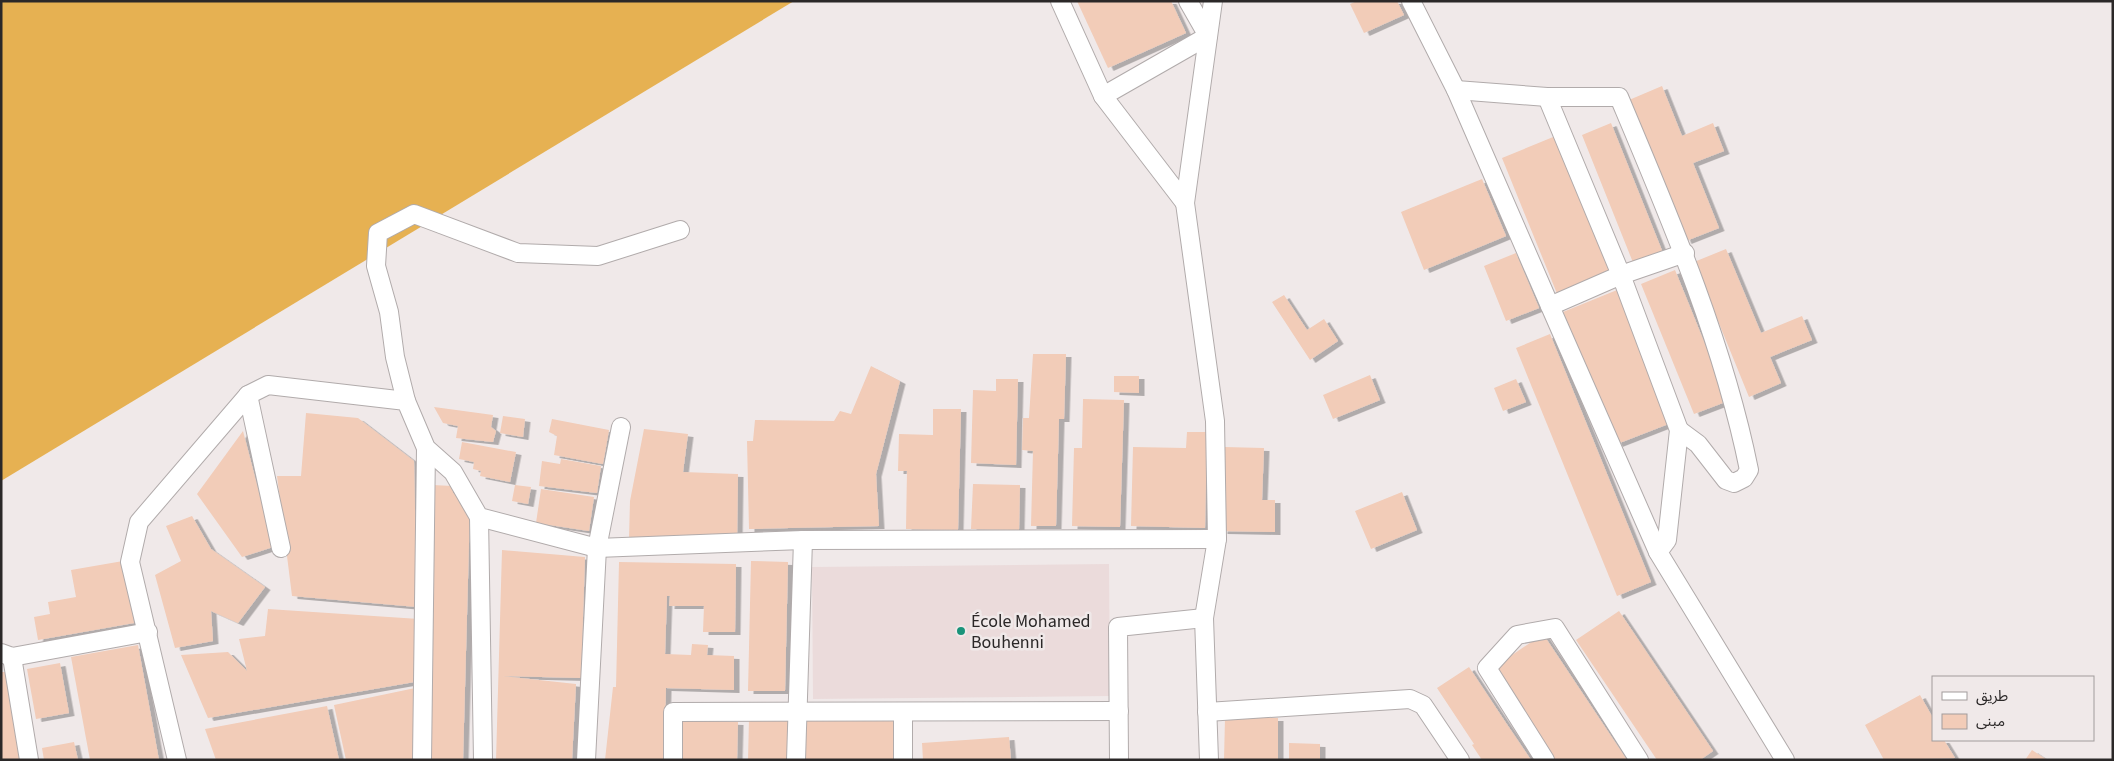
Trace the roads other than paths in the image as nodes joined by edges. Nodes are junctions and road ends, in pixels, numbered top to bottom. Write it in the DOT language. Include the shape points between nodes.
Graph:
graph roads {
  1 [pos="1060,1"];
  2 [pos="1188,1"];
  3 [pos="1213,1"];
  4 [pos="1411,1"];
  5 [pos="1208,36"];
  6 [pos="1456,90"];
  7 [pos="1103,96"];
  8 [pos="1547,97"];
  9 [pos="1185,203"];
  10 [pos="680,230"];
  11 [pos="1685,253"];
  12 [pos="1621,275"];
  13 [pos="1550,306"];
  14 [pos="248,395"];
  15 [pos="406,401"];
  16 [pos="621,427"];
  17 [pos="1679,430"];
  18 [pos="426,448"];
  19 [pos="479,517"];
  20 [pos="1217,539"];
  21 [pos="803,540"];
  22 [pos="281,548"];
  23 [pos="597,548"];
  24 [pos="1658,552"];
  25 [pos="1204,618"];
  26 [pos="148,632"];
  27 [pos="6,655"];
  28 [pos="1119,711"];
  29 [pos="798,712"];
  30 [pos="1207,712"];
  31 [pos="903,713"];
  32 [pos="29,760"];
  33 [pos="177,760"];
  34 [pos="422,760"];
  35 [pos="482,760"];
  36 [pos="586,760"];
  37 [pos="673,760"];
  38 [pos="796,760"];
  39 [pos="903,760"];
  40 [pos="1119,760"];
  41 [pos="1209,760"];
  42 [pos="1460,760"];
  43 [pos="1545,760"];
  44 [pos="1639,760"];
  45 [pos="1785,760"];
  1 -- 7 [label="street"];
  2 -- 5 [label="street"];
  3 -- 5 [label="street"];
  4 -- 6 [label="street"];
  5 -- 7 [label="street"];
  5 -- 9 [label="street"];
  6 -- 8 [label="street"];
  6 -- 13 [label="street"];
  7 -- 9 [label="street"];
  8 -- 11 [label="street" via="1619,97"];
  8 -- 12 [label="street"];
  9 -- 20 [label="street" via="1215,421"];
  10 -- 15 [label="street" via="598,256 518,253 414,214 378,234 376,266 389,312 395,357"];
  11 -- 12 [label="street"];
  11 -- 17 [label="street" via="1739,422 1749,470 1744,478 1734,483 1726,480 1698,444"];
  12 -- 13 [label="street"];
  12 -- 17 [label="street"];
  13 -- 24 [label="street"];
  14 -- 15 [label="street" via="268,385"];
  14 -- 22 [label="street"];
  14 -- 26 [label="street" via="139,522 130,562"];
  15 -- 18 [label="street"];
  16 -- 23 [label="street"];
  17 -- 24 [label="street" via="1667,540"];
  18 -- 19 [label="street" via="453,472"];
  18 -- 34 [label="street"];
  19 -- 23 [label="street"];
  19 -- 35 [label="street"];
  20 -- 21 [label="street"];
  20 -- 25 [label="street"];
  21 -- 23 [label="street"];
  21 -- 29 [label="street"];
  23 -- 36 [label="street"];
  24 -- 45 [label="street"];
  25 -- 28 [label="street" via="1118,627"];
  25 -- 30 [label="street"];
  26 -- 27 [label="street"];
  26 -- 33 [label="street"];
  27 -- 32 [label="street"];
  28 -- 31 [label="street"];
  28 -- 40 [label="street"];
  29 -- 31 [label="street"];
  29 -- 37 [label="street" via="673,712"];
  29 -- 38 [label="street"];
  30 -- 41 [label="street"];
  30 -- 42 [label="street" via="1410,699 1423,705"];
  31 -- 39 [label="street"];
  43 -- 44 [label="street" via="1487,668 1518,635 1555,628"];
}
